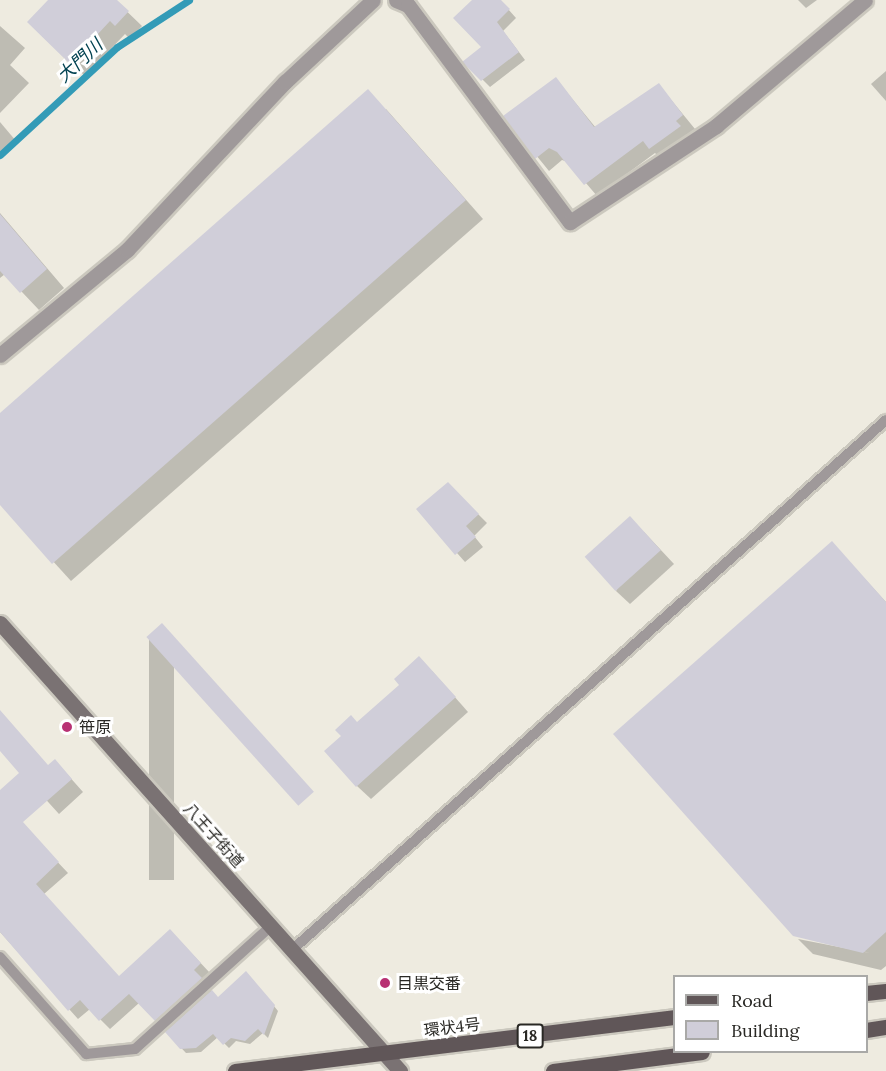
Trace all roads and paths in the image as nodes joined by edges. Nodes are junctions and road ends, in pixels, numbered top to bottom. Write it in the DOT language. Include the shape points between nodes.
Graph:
graph roads {
  1 [pos="373,0"];
  2 [pos="396,0"];
  3 [pos="865,0"];
  4 [pos="0,355"];
  5 [pos="886,420"];
  6 [pos="0,623"];
  7 [pos="271,926"];
  8 [pos="292,950"];
  9 [pos="0,957"];
  10 [pos="886,991"];
  11 [pos="868,993"];
  12 [pos="673,1017"];
  13 [pos="886,1028"];
  14 [pos="868,1030"];
  15 [pos="694,1053"];
  16 [pos="385,1054"];
  17 [pos="235,1071"];
  18 [pos="400,1071"];
  19 [pos="553,1071"];
  1 -- 4 [label="street" via="285,82 128,250"];
  2 -- 3 [label="street" via="408,6 570,222 716,126"];
  5 -- 8 [label="lane"];
  6 -- 7 [label="street, 八王子街道"];
  7 -- 8 [label="street, 八王子街道"];
  7 -- 9 [label="lane" via="135,1049 86,1054"];
  8 -- 16 [label="street, 八王子街道"];
  10 -- 11 [label="main road"];
  12 -- 16 [label="main road, 環状4号 / 18"];
  13 -- 14 [label="main road"];
  15 -- 19 [label="main road, 18"];
  16 -- 17 [label="main road, 環状4号 / 18"];
  16 -- 18 [label="street, 八王子街道"];
}
